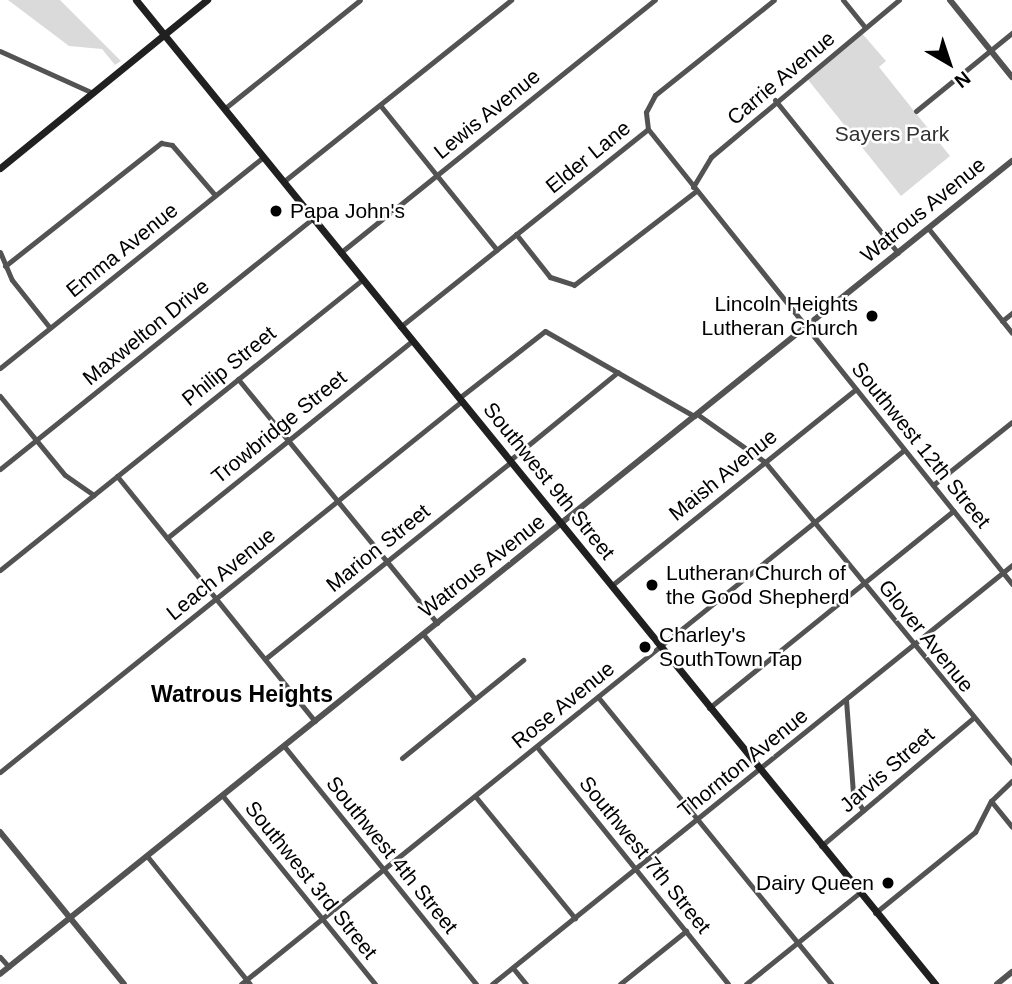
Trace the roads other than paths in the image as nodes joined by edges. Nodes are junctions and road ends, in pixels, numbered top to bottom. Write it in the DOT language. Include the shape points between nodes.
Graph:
graph roads {
  1 [pos="136,0"];
  2 [pos="207,0"];
  3 [pos="360,0"];
  4 [pos="511,0"];
  5 [pos="655,0"];
  6 [pos="774,0"];
  7 [pos="843,0"];
  8 [pos="899,0"];
  9 [pos="950,0"];
  10 [pos="865,27"];
  11 [pos="1012,33"];
  12 [pos="165,35"];
  13 [pos="0,51"];
  14 [pos="991,51"];
  15 [pos="1012,77"];
  16 [pos="93,93"];
  17 [pos="775,100"];
  18 [pos="380,105"];
  19 [pos="224,109"];
  20 [pos="916,111"];
  21 [pos="648,129"];
  22 [pos="263,157"];
  23 [pos="1012,161"];
  24 [pos="0,168"];
  25 [pos="436,175"];
  26 [pos="283,182"];
  27 [pos="694,189"];
  28 [pos="215,195"];
  29 [pos="312,219"];
  30 [pos="928,228"];
  31 [pos="516,234"];
  32 [pos="497,250"];
  33 [pos="0,252"];
  34 [pos="340,253"];
  35 [pos="898,253"];
  36 [pos="5,266"];
  37 [pos="362,280"];
  38 [pos="1012,313"];
  39 [pos="1002,321"];
  40 [pos="805,326"];
  41 [pos="400,327"];
  42 [pos="50,328"];
  43 [pos="540,333"];
  44 [pos="1012,333"];
  45 [pos="412,341"];
  46 [pos="0,368"];
  47 [pos="618,372"];
  48 [pos="238,379"];
  49 [pos="856,389"];
  50 [pos="0,396"];
  51 [pos="460,400"];
  52 [pos="695,415"];
  53 [pos="1012,422"];
  54 [pos="36,440"];
  55 [pos="288,440"];
  56 [pos="904,450"];
  57 [pos="510,461"];
  58 [pos="765,462"];
  59 [pos="0,469"];
  60 [pos="117,477"];
  61 [pos="933,485"];
  62 [pos="94,495"];
  63 [pos="337,501"];
  64 [pos="953,510"];
  65 [pos="814,523"];
  66 [pos="562,525"];
  67 [pos="167,538"];
  68 [pos="387,562"];
  69 [pos="1012,565"];
  70 [pos="0,570"];
  71 [pos="1003,573"];
  72 [pos="863,584"];
  73 [pos="1012,584"];
  74 [pos="611,586"];
  75 [pos="216,598"];
  76 [pos="437,623"];
  77 [pos="423,634"];
  78 [pos="913,645"];
  79 [pos="660,647"];
  80 [pos="265,659"];
  81 [pos="523,660"];
  82 [pos="598,697"];
  83 [pos="475,699"];
  84 [pos="846,700"];
  85 [pos="709,708"];
  86 [pos="973,718"];
  87 [pos="315,721"];
  88 [pos="284,746"];
  89 [pos="537,747"];
  90 [pos="402,758"];
  91 [pos="1012,763"];
  92 [pos="759,770"];
  93 [pos="0,772"];
  94 [pos="1012,781"];
  95 [pos="222,795"];
  96 [pos="475,796"];
  97 [pos="991,801"];
  98 [pos="863,810"];
  99 [pos="698,820"];
  100 [pos="1012,827"];
  101 [pos="0,832"];
  102 [pos="821,846"];
  103 [pos="146,856"];
  104 [pos="636,869"];
  105 [pos="384,870"];
  106 [pos="859,893"];
  107 [pos="876,913"];
  108 [pos="70,918"];
  109 [pos="575,918"];
  110 [pos="322,919"];
  111 [pos="686,931"];
  112 [pos="797,943"];
  113 [pos="0,957"];
  114 [pos="9,967"];
  115 [pos="513,968"];
  116 [pos="1012,972"];
  117 [pos="0,974"];
  118 [pos="246,983"];
  119 [pos="124,984"];
  120 [pos="375,984"];
  121 [pos="476,984"];
  122 [pos="492,984"];
  123 [pos="526,984"];
  124 [pos="620,984"];
  125 [pos="728,984"];
  126 [pos="746,984"];
  127 [pos="831,984"];
  128 [pos="935,984"];
  129 [pos="997,984"];
  1 -- 12 [label="main road, Southwest 9th Street"];
  2 -- 12 [label="main road"];
  3 -- 19 [label="street"];
  4 -- 18 [label="street"];
  5 -- 25 [label="street, Lewis Avenue"];
  6 -- 21 [label="street, Elder Lane" via="655,95 646,112"];
  7 -- 10 [label="street"];
  8 -- 10 [label="street, Carrie Avenue"];
  9 -- 14 [label="street"];
  10 -- 17 [label="street, Carrie Avenue"];
  11 -- 14 [label="street"];
  12 -- 16 [label="main road"];
  12 -- 19 [label="main road, Southwest 9th Street"];
  13 -- 16 [label="street"];
  14 -- 15 [label="street"];
  14 -- 20 [label="street"];
  16 -- 24 [label="main road"];
  17 -- 27 [label="street, Carrie Avenue" via="707,161"];
  17 -- 35 [label="street"];
  18 -- 25 [label="street"];
  18 -- 26 [label="street"];
  19 -- 22 [label="main road, Southwest 9th Street"];
  21 -- 27 [label="street, Southwest 12th Street"];
  21 -- 31 [label="street, Elder Lane"];
  22 -- 26 [label="main road, Southwest 9th Street"];
  22 -- 28 [label="street, Emma Avenue"];
  23 -- 30 [label="street, Watrous Avenue"];
  25 -- 32 [label="street"];
  25 -- 34 [label="street, Lewis Avenue"];
  26 -- 29 [label="main road, Southwest 9th Street"];
  27 -- 31 [label="street, Carrie Avenue" via="590,277 574,285 557,282"];
  27 -- 40 [label="street, Southwest 12th Street"];
  28 -- 36 [label="street" via="172,145 161,143"];
  28 -- 42 [label="street, Emma Avenue"];
  29 -- 34 [label="main road, Southwest 9th Street"];
  29 -- 54 [label="street, Maxwelton Drive"];
  30 -- 35 [label="street, Watrous Avenue"];
  30 -- 39 [label="street"];
  31 -- 32 [label="street, Elder Lane"];
  32 -- 41 [label="street, Elder Lane"];
  33 -- 36 [label="street"];
  34 -- 37 [label="main road, Southwest 9th Street"];
  35 -- 40 [label="street, Watrous Avenue"];
  36 -- 42 [label="street"];
  37 -- 41 [label="main road, Southwest 9th Street"];
  37 -- 48 [label="street, Philip Street"];
  38 -- 39 [label="street"];
  39 -- 44 [label="street"];
  40 -- 49 [label="street, Southwest 12th Street"];
  40 -- 52 [label="street, Watrous Avenue"];
  41 -- 45 [label="main road, Southwest 9th Street"];
  42 -- 46 [label="street, Emma Avenue"];
  43 -- 47 [label="street, Glover Avenue"];
  43 -- 51 [label="street, Leach Avenue"];
  45 -- 51 [label="main road, Southwest 9th Street"];
  45 -- 55 [label="street, Trowbridge Street"];
  47 -- 52 [label="street, Glover Avenue"];
  47 -- 57 [label="street, Marion Street"];
  48 -- 55 [label="street"];
  48 -- 60 [label="street, Philip Street"];
  49 -- 56 [label="street, Southwest 12th Street"];
  49 -- 58 [label="street, Maish Avenue"];
  50 -- 54 [label="street"];
  51 -- 57 [label="main road, Southwest 9th Street"];
  51 -- 63 [label="street, Leach Avenue"];
  52 -- 58 [label="street, Glover Avenue"];
  52 -- 66 [label="street, Watrous Avenue"];
  53 -- 61 [label="street"];
  54 -- 59 [label="street, Maxwelton Drive"];
  54 -- 62 [label="street" via="65,475"];
  55 -- 63 [label="street"];
  55 -- 67 [label="street, Trowbridge Street"];
  56 -- 61 [label="street, Southwest 12th Street"];
  56 -- 65 [label="street, Rose Avenue"];
  57 -- 66 [label="main road, Southwest 9th Street"];
  57 -- 68 [label="street, Marion Street"];
  58 -- 65 [label="street, Glover Avenue"];
  58 -- 74 [label="street, Maish Avenue"];
  60 -- 62 [label="street, Philip Street"];
  60 -- 67 [label="street"];
  61 -- 64 [label="street, Southwest 12th Street"];
  62 -- 70 [label="street"];
  63 -- 68 [label="street"];
  63 -- 75 [label="street, Leach Avenue"];
  64 -- 71 [label="street, Southwest 12th Street"];
  64 -- 72 [label="street"];
  65 -- 72 [label="street, Glover Avenue"];
  65 -- 79 [label="street, Rose Avenue"];
  66 -- 74 [label="main road, Southwest 9th Street"];
  66 -- 76 [label="street, Watrous Avenue"];
  67 -- 75 [label="street"];
  68 -- 76 [label="street"];
  68 -- 80 [label="street, Marion Street"];
  69 -- 71 [label="street, Thornton Avenue"];
  71 -- 73 [label="street, Southwest 12th Street"];
  71 -- 78 [label="street, Thornton Avenue"];
  72 -- 78 [label="street, Glover Avenue"];
  72 -- 85 [label="street"];
  74 -- 79 [label="main road, Southwest 9th Street"];
  75 -- 80 [label="street"];
  75 -- 93 [label="street, Leach Avenue"];
  76 -- 77 [label="street, Watrous Avenue"];
  77 -- 83 [label="street"];
  77 -- 87 [label="street, Watrous Avenue"];
  78 -- 84 [label="street, Thornton Avenue"];
  78 -- 86 [label="street, Glover Avenue"];
  79 -- 82 [label="street, Rose Avenue"];
  79 -- 85 [label="main road, Southwest 9th Street"];
  80 -- 87 [label="street"];
  81 -- 83 [label="street"];
  82 -- 89 [label="street, Rose Avenue"];
  82 -- 99 [label="street"];
  83 -- 90 [label="street"];
  84 -- 92 [label="street, Thornton Avenue"];
  84 -- 98 [label="street" via="853,793"];
  85 -- 92 [label="main road, Southwest 9th Street"];
  86 -- 91 [label="street, Glover Avenue"];
  86 -- 98 [label="street, Jarvis Street"];
  87 -- 88 [label="street, Watrous Avenue"];
  88 -- 95 [label="street, Watrous Avenue"];
  88 -- 105 [label="street, Southwest 4th Street"];
  89 -- 96 [label="street, Rose Avenue"];
  89 -- 104 [label="street, Southwest 7th Street"];
  92 -- 99 [label="street, Thornton Avenue"];
  92 -- 102 [label="main road, Southwest 9th Street"];
  94 -- 97 [label="street"];
  95 -- 103 [label="street, Watrous Avenue"];
  95 -- 110 [label="street, Southwest 3rd Street"];
  96 -- 105 [label="street, Rose Avenue"];
  96 -- 109 [label="street"];
  97 -- 100 [label="street"];
  97 -- 107 [label="street" via="975,832"];
  98 -- 102 [label="street, Jarvis Street"];
  99 -- 104 [label="street, Thornton Avenue"];
  99 -- 112 [label="street"];
  101 -- 108 [label="street"];
  102 -- 106 [label="main road, Southwest 9th Street"];
  103 -- 108 [label="street, Watrous Avenue"];
  103 -- 118 [label="street"];
  104 -- 109 [label="street, Thornton Avenue"];
  104 -- 111 [label="street, Southwest 7th Street"];
  105 -- 110 [label="street, Rose Avenue"];
  105 -- 121 [label="street, Southwest 4th Street"];
  106 -- 107 [label="main road, Southwest 9th Street"];
  106 -- 112 [label="street"];
  107 -- 128 [label="main road, Southwest 9th Street"];
  108 -- 114 [label="street, Watrous Avenue"];
  108 -- 119 [label="street"];
  109 -- 115 [label="street, Thornton Avenue"];
  110 -- 118 [label="street, Rose Avenue"];
  110 -- 120 [label="street, Southwest 3rd Street"];
  111 -- 124 [label="street"];
  111 -- 125 [label="street, Southwest 7th Street"];
  112 -- 126 [label="street"];
  112 -- 127 [label="street"];
  113 -- 114 [label="street"];
  114 -- 117 [label="street, Watrous Avenue"];
  115 -- 122 [label="street, Thornton Avenue"];
  115 -- 123 [label="street"];
  116 -- 129 [label="street"];
}
